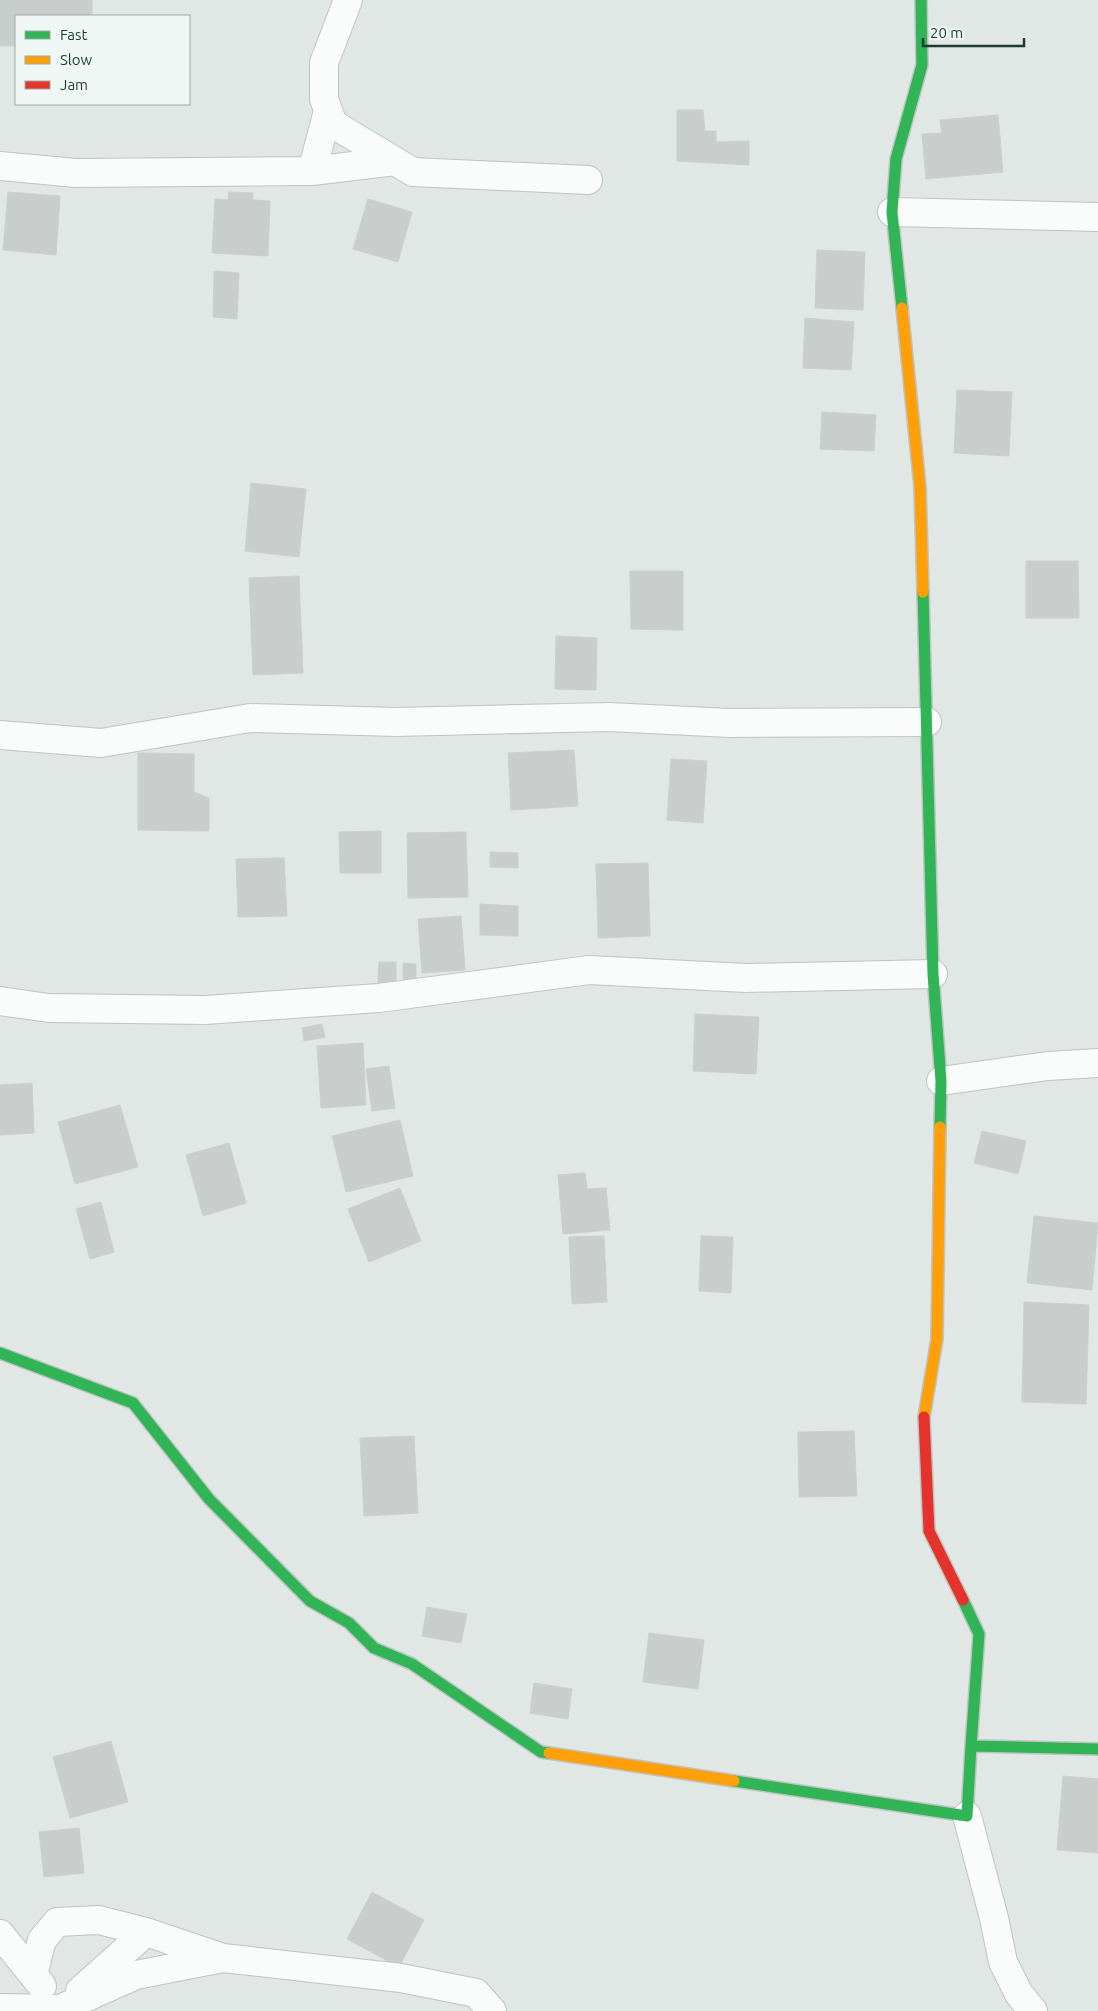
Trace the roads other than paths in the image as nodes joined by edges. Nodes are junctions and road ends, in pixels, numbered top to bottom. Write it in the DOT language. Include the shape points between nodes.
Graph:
graph roads {
  1 [pos="348,0"];
  2 [pos="921,0"];
  3 [pos="328,111"];
  4 [pos="396,161"];
  5 [pos="0,166"];
  6 [pos="312,170"];
  7 [pos="588,180"];
  8 [pos="892,212"];
  9 [pos="1098,217"];
  10 [pos="927,722"];
  11 [pos="0,735"];
  12 [pos="933,974"];
  13 [pos="0,1001"];
  14 [pos="1098,1063"];
  15 [pos="941,1081"];
  16 [pos="0,1353"];
  17 [pos="971,1746"];
  18 [pos="1098,1749"];
  19 [pos="966,1816"];
  20 [pos="146,1932"];
  21 [pos="0,1934"];
  22 [pos="223,1958"];
  23 [pos="33,1975"];
  24 [pos="0,2008"];
  25 [pos="61,2010"];
  26 [pos="492,2011"];
  27 [pos="1033,2011"];
  1 -- 3 [label="street" via="324,64 324,99"];
  2 -- 8 [label="street" via="922,65 896,159"];
  3 -- 4 [label="street" via="334,124"];
  3 -- 6 [label="street"];
  4 -- 6 [label="street"];
  4 -- 7 [label="street" via="414,172"];
  5 -- 6 [label="street" via="76,173"];
  8 -- 9 [label="street"];
  8 -- 10 [label="street" via="920,487"];
  10 -- 11 [label="street" via="730,723 608,717 396,722 250,718 101,743"];
  10 -- 12 [label="street"];
  12 -- 13 [label="street" via="746,978 589,970 379,998 205,1010 48,1008"];
  12 -- 15 [label="street"];
  14 -- 15 [label="street" via="1048,1066"];
  15 -- 17 [label="street" via="937,1339 923,1423 929,1531 979,1634"];
  16 -- 19 [label="street" via="133,1403 210,1499 310,1601 349,1623 374,1648 412,1664 541,1752"];
  17 -- 18 [label="street"];
  17 -- 19 [label="street"];
  19 -- 27 [label="street" via="1003,1962 1019,1994"];
  20 -- 22 [label="street"];
  20 -- 23 [label="street" via="99,1920 57,1922 42,1940"];
  20 -- 25 [label="street"];
  21 -- 23 [label="street"];
  22 -- 25 [label="street" via="136,1975"];
  22 -- 26 [label="street" via="420,1982 476,1993"];
  23 -- 25 [label="street"];
  24 -- 25 [label="street"];
}
